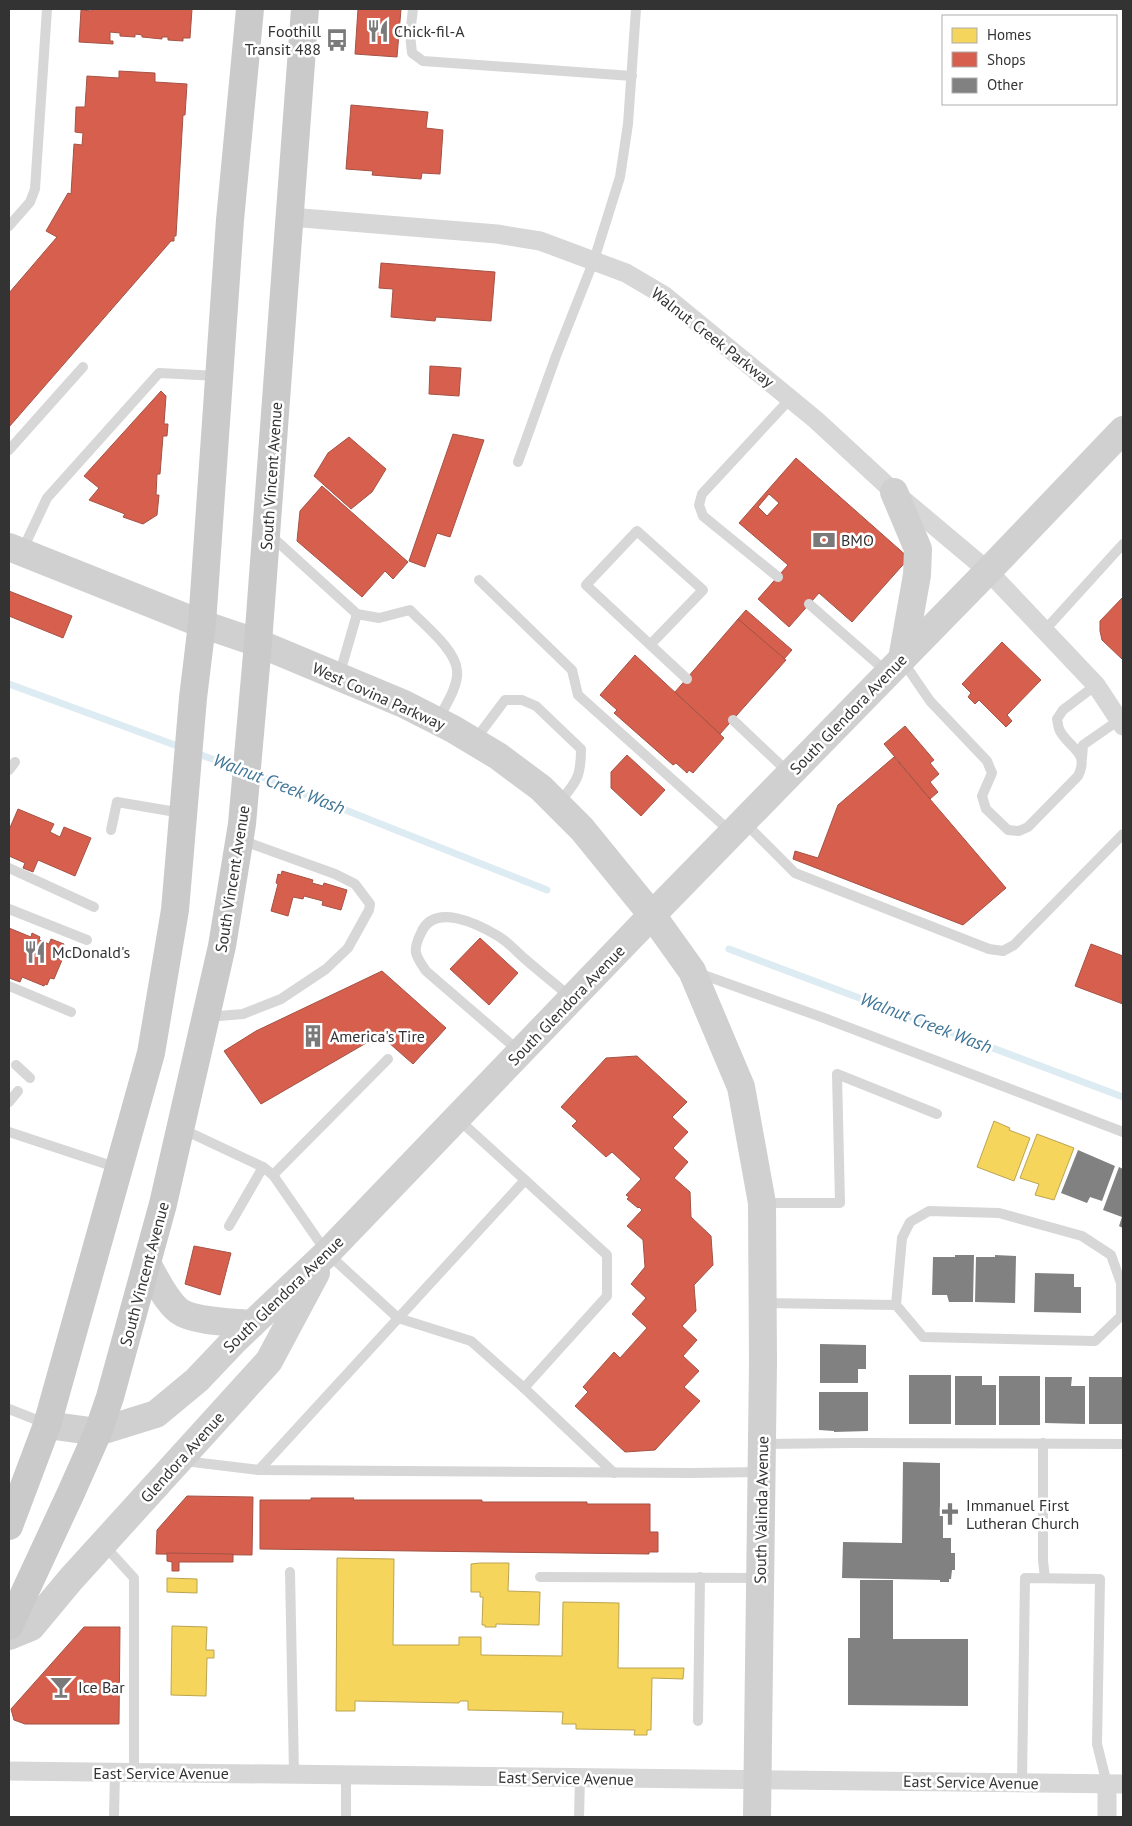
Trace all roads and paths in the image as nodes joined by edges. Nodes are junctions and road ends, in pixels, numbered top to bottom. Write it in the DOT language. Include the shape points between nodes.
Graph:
graph roads {
  1 [pos="47,9"];
  2 [pos="250,9"];
  3 [pos="305,9"];
  4 [pos="413,9"];
  5 [pos="636,9"];
  6 [pos="632,76"];
  7 [pos="290,217"];
  8 [pos="9,226"];
  9 [pos="594,260"];
  10 [pos="83,367"];
  11 [pos="220,376"];
  12 [pos="790,399"];
  13 [pos="1122,436"];
  14 [pos="9,450"];
  15 [pos="518,462"];
  16 [pos="894,492"];
  17 [pos="266,531"];
  18 [pos="1123,544"];
  19 [pos="15,549"];
  20 [pos="988,571"];
  21 [pos="778,577"];
  22 [pos="479,580"];
  23 [pos="809,604"];
  24 [pos="357,614"];
  25 [pos="202,624"];
  26 [pos="1044,631"];
  27 [pos="258,643"];
  28 [pos="650,645"];
  29 [pos="895,666"];
  30 [pos="339,676"];
  31 [pos="686,679"];
  32 [pos="1096,685"];
  33 [pos="734,720"];
  34 [pos="438,721"];
  35 [pos="1121,723"];
  36 [pos="474,742"];
  37 [pos="1082,758"];
  38 [pos="790,774"];
  39 [pos="558,804"];
  40 [pos="183,814"];
  41 [pos="738,827"];
  42 [pos="111,830"];
  43 [pos="1123,834"];
  44 [pos="239,840"];
  45 [pos="9,868"];
  46 [pos="94,907"];
  47 [pos="9,910"];
  48 [pos="652,915"];
  49 [pos="87,940"];
  50 [pos="692,971"];
  51 [pos="9,986"];
  52 [pos="572,999"];
  53 [pos="71,1012"];
  54 [pos="206,1017"];
  55 [pos="520,1052"];
  56 [pos="388,1059"];
  57 [pos="16,1065"];
  58 [pos="30,1078"];
  59 [pos="18,1091"];
  60 [pos="9,1102"];
  61 [pos="937,1114"];
  62 [pos="458,1119"];
  63 [pos="181,1128"];
  64 [pos="9,1132"];
  65 [pos="1123,1132"];
  66 [pos="263,1167"];
  67 [pos="119,1169"];
  68 [pos="273,1176"];
  69 [pos="525,1180"];
  70 [pos="762,1203"];
  71 [pos="229,1226"];
  72 [pos="327,1253"];
  73 [pos="147,1263"];
  74 [pos="762,1303"];
  75 [pos="896,1305"];
  76 [pos="398,1318"];
  77 [pos="252,1324"];
  78 [pos="524,1388"];
  79 [pos="9,1409"];
  80 [pos="47,1424"];
  81 [pos="98,1432"];
  82 [pos="1043,1443"];
  83 [pos="762,1444"];
  84 [pos="1123,1444"];
  85 [pos="180,1460"];
  86 [pos="259,1470"];
  87 [pos="762,1472"];
  88 [pos="614,1473"];
  89 [pos="9,1526"];
  90 [pos="103,1544"];
  91 [pos="290,1572"];
  92 [pos="540,1577"];
  93 [pos="700,1577"];
  94 [pos="760,1578"];
  95 [pos="1045,1578"];
  96 [pos="9,1626"];
  97 [pos="9,1636"];
  98 [pos="698,1721"];
  99 [pos="9,1771"];
  100 [pos="114,1772"];
  101 [pos="134,1773"];
  102 [pos="294,1774"];
  103 [pos="346,1775"];
  104 [pos="580,1778"];
  105 [pos="757,1780"];
  106 [pos="1022,1783"];
  107 [pos="1115,1784"];
  108 [pos="114,1817"];
  109 [pos="346,1817"];
  110 [pos="579,1817"];
  111 [pos="757,1817"];
  112 [pos="1107,1817"];
  1 -- 8 [label="lane" via="35,189 30,202"];
  2 -- 11 [label="main road" via="230,220"];
  3 -- 7 [label="main road, South Vincent Avenue"];
  4 -- 6 [label="lane" via="412,53 422,61"];
  5 -- 6 [label="lane"];
  6 -- 9 [label="lane" via="620,177"];
  7 -- 9 [label="street, Walnut Creek Parkway" via="497,234 540,241"];
  7 -- 17 [label="main road, South Vincent Avenue"];
  9 -- 12 [label="street, Walnut Creek Parkway" via="626,273 665,296"];
  9 -- 15 [label="lane"];
  10 -- 14 [label="lane"];
  11 -- 19 [label="lane" via="159,373 47,498"];
  11 -- 25 [label="main road"];
  12 -- 16 [label="street, Walnut Creek Parkway"];
  12 -- 21 [label="lane" via="702,494 699,505 704,516"];
  13 -- 20 [label="street, South Glendora Avenue"];
  16 -- 20 [label="street, Walnut Creek Parkway"];
  16 -- 29 [label="street" via="918,549 917,575"];
  17 -- 24 [label="lane"];
  17 -- 27 [label="main road, South Vincent Avenue"];
  18 -- 26 [label="lane"];
  19 -- 25 [label="street, West Covina Parkway"];
  20 -- 26 [label="street, Walnut Creek Parkway"];
  20 -- 29 [label="street, South Glendora Avenue"];
  22 -- 41 [label="lane" via="572,670 578,695"];
  23 -- 29 [label="lane"];
  24 -- 30 [label="lane"];
  24 -- 34 [label="lane" via="378,618 410,610 452,653 457,670 455,684"];
  25 -- 27 [label="street, West Covina Parkway"];
  25 -- 40 [label="main road"];
  26 -- 32 [label="street, Walnut Creek Parkway"];
  27 -- 30 [label="street, West Covina Parkway"];
  27 -- 44 [label="main road, South Vincent Avenue"];
  28 -- 28 [label="lane" via="586,584 637,531 703,590"];
  28 -- 31 [label="lane"];
  29 -- 37 [label="lane" via="987,761 992,773 982,796 986,808 1008,830 1019,831 1028,827 1078,776 1083,766"];
  29 -- 38 [label="street, South Glendora Avenue"];
  30 -- 34 [label="street, West Covina Parkway"];
  32 -- 35 [label="street, Walnut Creek Parkway"];
  32 -- 37 [label="lane" via="1063,710 1057,719 1059,730"];
  33 -- 38 [label="lane"];
  34 -- 36 [label="street, West Covina Parkway"];
  35 -- 37 [label="lane" via="1083,746"];
  36 -- 39 [label="street, West Covina Parkway" via="498,756"];
  36 -- 39 [label="lane" via="505,700 522,700 536,706 581,749 581,767 576,782"];
  38 -- 41 [label="street, South Glendora Avenue"];
  39 -- 48 [label="street, West Covina Parkway"];
  40 -- 42 [label="lane" via="117,802"];
  40 -- 67 [label="main road" via="174,910 151,1053"];
  41 -- 43 [label="lane" via="795,873 989,949 1003,951 1014,945"];
  41 -- 48 [label="street, South Glendora Avenue"];
  44 -- 54 [label="main road, South Vincent Avenue" via="222,946"];
  44 -- 54 [label="lane" via="355,884 370,904 369,910 348,948 326,969 281,999 243,1014"];
  45 -- 46 [label="lane"];
  47 -- 49 [label="lane"];
  48 -- 50 [label="street, West Covina Parkway"];
  48 -- 52 [label="street, South Glendora Avenue"];
  50 -- 65 [label="lane"];
  50 -- 70 [label="street, West Covina Parkway" via="741,1087"];
  51 -- 53 [label="lane"];
  52 -- 55 [label="street, South Glendora Avenue"];
  52 -- 55 [label="lane" via="500,937 470,922 449,917 436,918 422,929 415,946 416,958 426,971"];
  54 -- 63 [label="main road, South Vincent Avenue"];
  55 -- 62 [label="street, South Glendora Avenue"];
  56 -- 68 [label="lane"];
  57 -- 58 [label="lane"];
  59 -- 60 [label="lane"];
  61 -- 70 [label="lane" via="837,1074 840,1203"];
  62 -- 69 [label="lane"];
  62 -- 72 [label="street, South Glendora Avenue"];
  63 -- 66 [label="lane"];
  63 -- 73 [label="main road, South Vincent Avenue"];
  64 -- 67 [label="lane"];
  66 -- 68 [label="lane"];
  66 -- 71 [label="lane"];
  67 -- 80 [label="main road"];
  68 -- 72 [label="lane"];
  69 -- 76 [label="lane"];
  69 -- 78 [label="lane" via="607,1254 607,1296"];
  70 -- 74 [label="street, South Valinda Avenue"];
  72 -- 76 [label="lane"];
  72 -- 77 [label="street, South Glendora Avenue"];
  72 -- 85 [label="street, Glendora Avenue" via="269,1361"];
  73 -- 77 [label="street" via="164,1294 180,1312 201,1319"];
  73 -- 81 [label="main road, South Vincent Avenue"];
  74 -- 75 [label="lane"];
  74 -- 83 [label="street, South Valinda Avenue"];
  75 -- 75 [label="lane" via="923,1337 1095,1341 1121,1316 1121,1283 1110,1254 1082,1236 999,1213 929,1212 910,1222 902,1238"];
  76 -- 78 [label="lane" via="471,1342"];
  76 -- 86 [label="lane"];
  77 -- 81 [label="street, South Glendora Avenue" via="197,1380 156,1414"];
  78 -- 88 [label="lane"];
  79 -- 80 [label="lane"];
  80 -- 81 [label="street, South Glendora Avenue"];
  80 -- 89 [label="main road"];
  81 -- 96 [label="main road, South Vincent Avenue"];
  82 -- 83 [label="lane"];
  82 -- 84 [label="lane"];
  82 -- 95 [label="lane"];
  83 -- 87 [label="street, South Valinda Avenue"];
  85 -- 86 [label="lane"];
  85 -- 90 [label="street, Glendora Avenue"];
  86 -- 88 [label="lane"];
  87 -- 88 [label="lane"];
  87 -- 94 [label="street, South Valinda Avenue"];
  90 -- 97 [label="street, Glendora Avenue" via="32,1627"];
  90 -- 101 [label="lane" via="134,1578"];
  91 -- 102 [label="lane"];
  92 -- 93 [label="lane"];
  93 -- 94 [label="lane"];
  93 -- 98 [label="lane"];
  94 -- 105 [label="street, South Valinda Avenue"];
  95 -- 106 [label="lane" via="1026,1578"];
  95 -- 107 [label="lane" via="1100,1579 1096,1744"];
  99 -- 100 [label="street, East Service Avenue"];
  100 -- 101 [label="street, East Service Avenue"];
  100 -- 108 [label="lane"];
  101 -- 102 [label="street, East Service Avenue"];
  102 -- 103 [label="street, East Service Avenue"];
  103 -- 104 [label="street, East Service Avenue"];
  103 -- 109 [label="lane"];
  104 -- 105 [label="street, East Service Avenue"];
  104 -- 110 [label="lane"];
  105 -- 106 [label="street, East Service Avenue"];
  105 -- 111 [label="street, South Valinda Avenue"];
  106 -- 107 [label="street, East Service Avenue"];
  107 -- 112 [label="street"];
}
